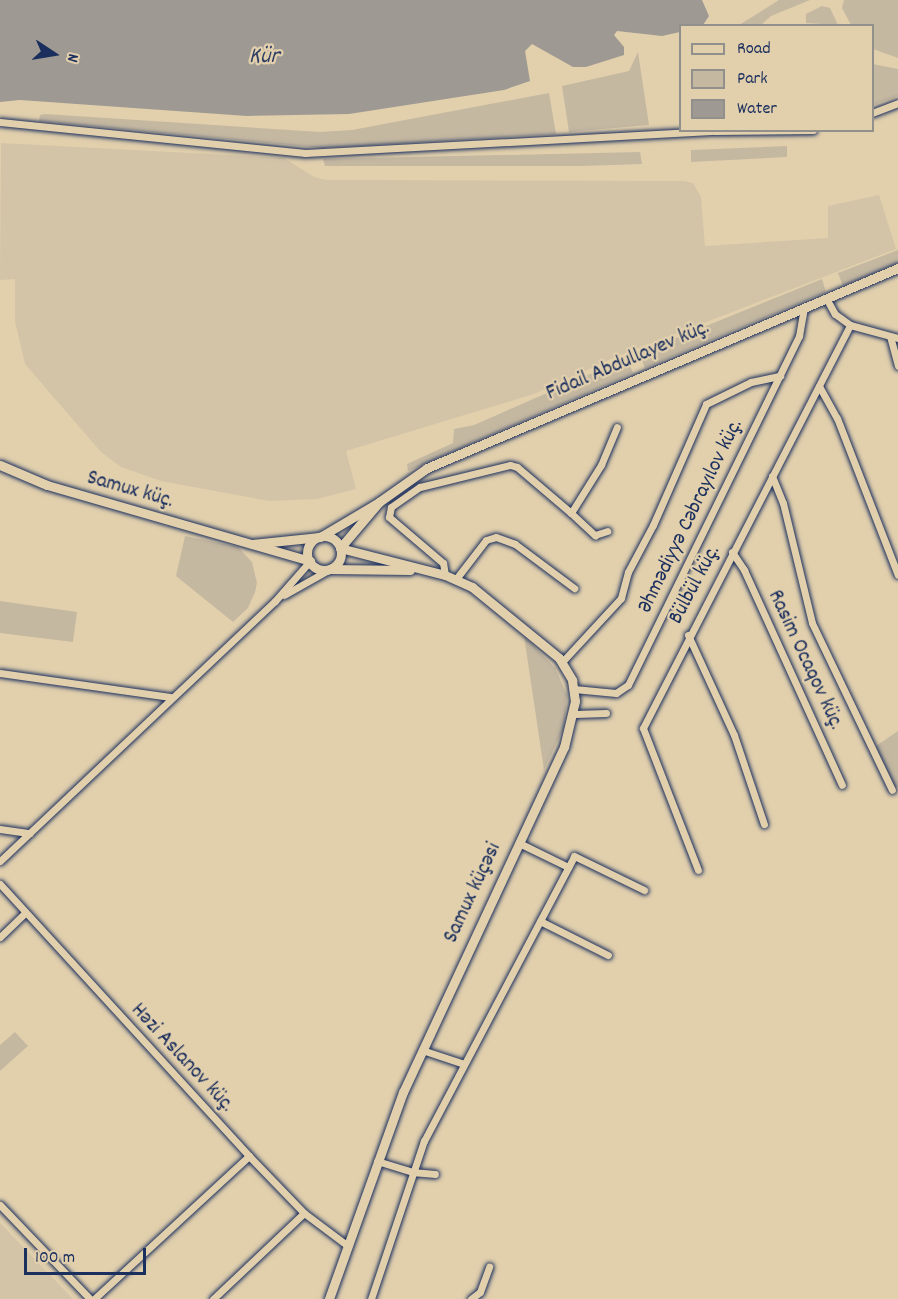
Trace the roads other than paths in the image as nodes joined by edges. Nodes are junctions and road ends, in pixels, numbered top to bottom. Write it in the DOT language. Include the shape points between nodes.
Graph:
graph roads {
  1 [pos="898,103"];
  2 [pos="874,113"];
  3 [pos="0,122"];
  4 [pos="696,132"];
  5 [pos="898,268"];
  6 [pos="826,298"];
  7 [pos="804,309"];
  8 [pos="850,325"];
  9 [pos="890,336"];
  10 [pos="898,338"];
  11 [pos="898,366"];
  12 [pos="780,376"];
  13 [pos="819,386"];
  14 [pos="617,427"];
  15 [pos="0,465"];
  16 [pos="772,476"];
  17 [pos="379,502"];
  18 [pos="571,513"];
  19 [pos="607,531"];
  20 [pos="320,537"];
  21 [pos="252,544"];
  22 [pos="340,548"];
  23 [pos="732,552"];
  24 [pos="310,561"];
  25 [pos="330,569"];
  26 [pos="424,570"];
  27 [pos="445,575"];
  28 [pos="898,575"];
  29 [pos="456,579"];
  30 [pos="574,588"];
  31 [pos="274,601"];
  32 [pos="688,635"];
  33 [pos="562,662"];
  34 [pos="0,674"];
  35 [pos="574,689"];
  36 [pos="170,697"];
  37 [pos="606,713"];
  38 [pos="575,714"];
  39 [pos="842,785"];
  40 [pos="892,790"];
  41 [pos="764,824"];
  42 [pos="0,829"];
  43 [pos="30,833"];
  44 [pos="519,843"];
  45 [pos="0,861"];
  46 [pos="568,867"];
  47 [pos="698,870"];
  48 [pos="0,884"];
  49 [pos="644,890"];
  50 [pos="25,913"];
  51 [pos="540,921"];
  52 [pos="0,937"];
  53 [pos="608,955"];
  54 [pos="422,1050"];
  55 [pos="464,1064"];
  56 [pos="249,1156"];
  57 [pos="377,1161"];
  58 [pos="412,1172"];
  59 [pos="435,1174"];
  60 [pos="0,1205"];
  61 [pos="304,1213"];
  62 [pos="348,1246"];
  63 [pos="489,1267"];
  64 [pos="92,1299"];
  65 [pos="213,1299"];
  66 [pos="329,1299"];
  67 [pos="371,1299"];
  68 [pos="471,1299"];
  1 -- 2 [label="street"];
  3 -- 4 [label="street" via="305,153"];
  5 -- 6 [label="main road, Fidail Abdullayev küç."];
  6 -- 7 [label="main road, Fidail Abdullayev küç."];
  6 -- 8 [label="street" via="835,314"];
  7 -- 12 [label="street, Əhmədiyyə Cəbrayılov küç." via="799,336"];
  7 -- 17 [label="main road, Fidail Abdullayev küç." via="427,468"];
  8 -- 9 [label="street"];
  8 -- 13 [label="street, Bülbül küç."];
  9 -- 10 [label="street"];
  9 -- 11 [label="street"];
  12 -- 33 [label="street" via="751,382 706,404 628,572 621,598"];
  12 -- 35 [label="street, Əhmədiyyə Cəbrayılov küç." via="628,685 616,693"];
  13 -- 16 [label="street, Bülbül küç."];
  13 -- 28 [label="street" via="837,418"];
  14 -- 18 [label="street" via="601,465"];
  15 -- 21 [label="main road, Samux küç." via="64,491"];
  16 -- 23 [label="street, Bülbül küç."];
  16 -- 40 [label="street" via="791,534 812,623"];
  17 -- 20 [label="main road"];
  17 -- 22 [label="main road"];
  18 -- 19 [label="street" via="594,534"];
  18 -- 27 [label="street" via="510,465 420,487 391,507 388,517 443,563"];
  20 -- 21 [label="main road"];
  20 -- 22 [label="main road" via="334,540"];
  20 -- 24 [label="main road" via="309,547"];
  21 -- 24 [label="main road, Samux küç."];
  22 -- 25 [label="main road" via="338,563"];
  22 -- 26 [label="main road"];
  23 -- 32 [label="street, Bülbül küç."];
  23 -- 39 [label="street, Rasim Ocaqov küç." via="744,570"];
  24 -- 25 [label="main road" via="316,568"];
  24 -- 31 [label="street"];
  25 -- 26 [label="main road"];
  25 -- 31 [label="street"];
  26 -- 27 [label="main road, Samux küçəsi"];
  27 -- 29 [label="main road, Samux küçəsi"];
  29 -- 30 [label="street" via="486,540 496,537 515,544"];
  29 -- 33 [label="main road, Samux küçəsi" via="530,632"];
  31 -- 36 [label="street"];
  32 -- 41 [label="street" via="734,735"];
  32 -- 47 [label="street, Bülbül küç." via="643,730"];
  33 -- 35 [label="main road, Samux küçəsi"];
  34 -- 36 [label="street"];
  35 -- 38 [label="main road, Samux küçəsi"];
  36 -- 43 [label="street"];
  37 -- 38 [label="street"];
  38 -- 44 [label="main road, Samux küçəsi" via="564,747"];
  42 -- 43 [label="street"];
  43 -- 45 [label="street"];
  44 -- 46 [label="street"];
  44 -- 54 [label="main road, Samux küçəsi"];
  46 -- 49 [label="street" via="578,855"];
  46 -- 51 [label="street"];
  48 -- 50 [label="street, Həzi Aslanov küç."];
  50 -- 52 [label="street"];
  50 -- 56 [label="street, Həzi Aslanov küç."];
  51 -- 53 [label="street"];
  51 -- 55 [label="street"];
  54 -- 55 [label="street"];
  54 -- 57 [label="main road, Samux küçəsi"];
  55 -- 58 [label="street" via="424,1140"];
  56 -- 61 [label="street, Həzi Aslanov küç."];
  56 -- 64 [label="street"];
  57 -- 58 [label="street"];
  57 -- 62 [label="main road, Samux küçəsi"];
  58 -- 59 [label="street"];
  58 -- 67 [label="street"];
  60 -- 64 [label="street"];
  61 -- 62 [label="street, Həzi Aslanov küç."];
  61 -- 65 [label="street"];
  62 -- 66 [label="main road, Samux küçəsi"];
  63 -- 68 [label="street" via="480,1292"];
}
